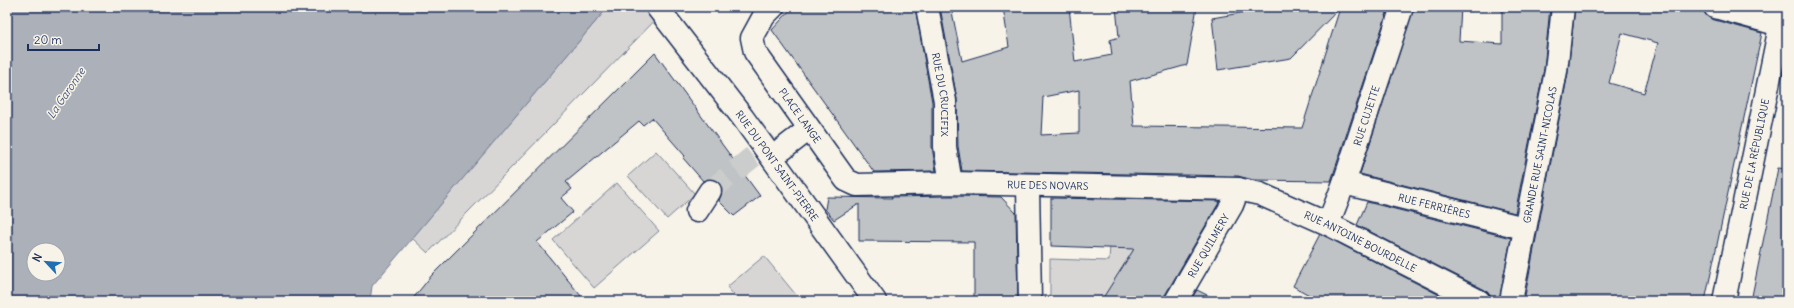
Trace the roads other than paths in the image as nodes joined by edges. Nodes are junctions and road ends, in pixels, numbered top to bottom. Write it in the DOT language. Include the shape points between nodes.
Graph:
graph roads {
  1 [pos="657,7"];
  2 [pos="773,7"];
  3 [pos="927,7"];
  4 [pos="1402,7"];
  5 [pos="1563,7"];
  6 [pos="1715,7"];
  7 [pos="1784,20"];
  8 [pos="806,124"];
  9 [pos="779,144"];
  10 [pos="951,183"];
  11 [pos="1344,183"];
  12 [pos="857,185"];
  13 [pos="1028,186"];
  14 [pos="1238,189"];
  15 [pos="1328,224"];
  16 [pos="1524,228"];
  17 [pos="875,301"];
  18 [pos="1030,301"];
  19 [pos="1176,301"];
  20 [pos="1479,301"];
  21 [pos="1511,301"];
  22 [pos="1724,301"];
  1 -- 17 [label="street, RUE DU PONT SAINT-PIERRE" via="743,118"];
  2 -- 8 [label="street, PLACE LANGE" via="764,16 752,38 755,52"];
  3 -- 10 [label="street, RUE DU CRUCIFIX" via="945,102 945,147"];
  4 -- 11 [label="street, RUE CUJETTE"];
  5 -- 16 [label="street, GRANDE RUE SAINT-NICOLAS" via="1556,71"];
  6 -- 7 [label="street"];
  7 -- 22 [label="street, RUE DE LA RÉPUBLIQUE"];
  8 -- 9 [label="street"];
  8 -- 12 [label="street, PLACE LANGE" via="846,180"];
  10 -- 12 [label="street, RUE DES NOVARS"];
  10 -- 13 [label="street, RUE DES NOVARS"];
  11 -- 15 [label="street, RUE CUJETTE"];
  11 -- 16 [label="street, RUE FERRIÈRES"];
  13 -- 14 [label="street, RUE DES NOVARS"];
  13 -- 18 [label="street"];
  14 -- 15 [label="street, RUE ANTOINE BOURDELLE" via="1260,194"];
  14 -- 19 [label="street, RUE QUILMERY" via="1232,205"];
  15 -- 20 [label="street, RUE ANTOINE BOURDELLE"];
  16 -- 21 [label="street, GRANDE RUE SAINT-NICOLAS"];
}
